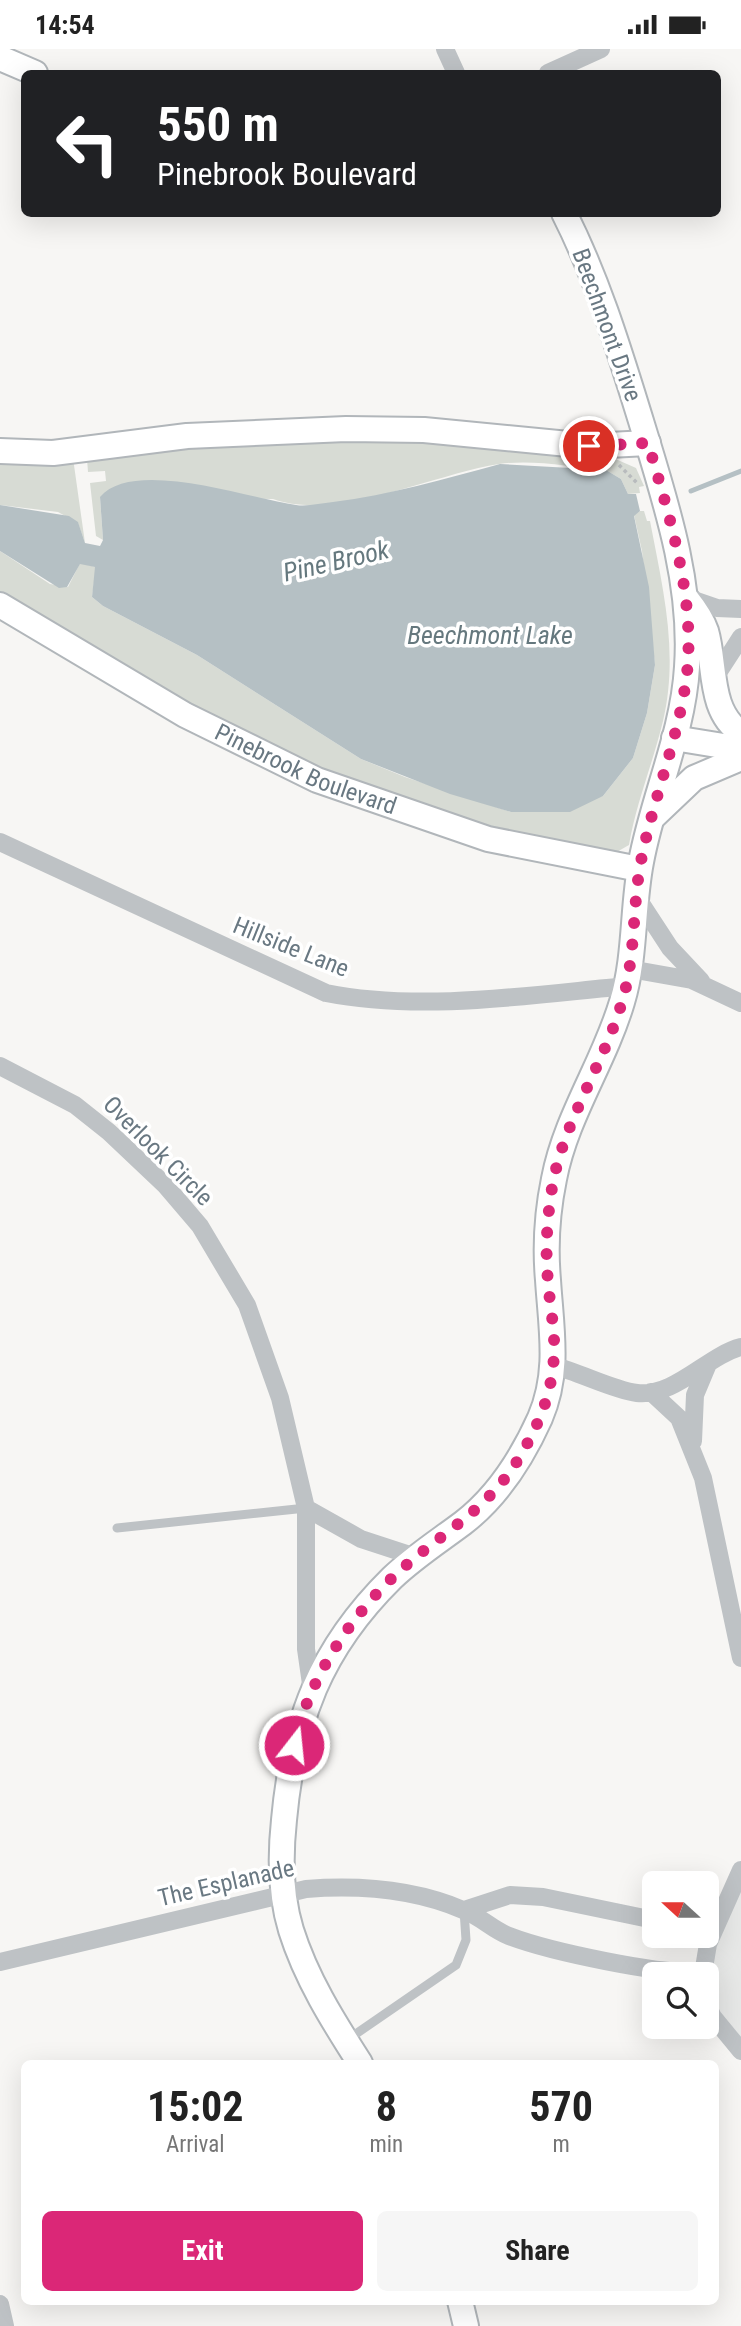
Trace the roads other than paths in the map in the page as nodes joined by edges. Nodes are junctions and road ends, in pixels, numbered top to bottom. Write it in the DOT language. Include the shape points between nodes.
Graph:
graph roads {
  1 [pos="445,49"];
  2 [pos="601,49"];
  3 [pos="0,58"];
  4 [pos="28,70"];
  5 [pos="455,70"];
  6 [pos="555,70"];
  7 [pos="566,217"];
  8 [pos="648,443"];
  9 [pos="0,451"];
  10 [pos="685,597"];
  11 [pos="0,605"];
  12 [pos="741,609"];
  13 [pos="741,637"];
  14 [pos="714,679"];
  15 [pos="741,733"];
  16 [pos="674,738"];
  17 [pos="741,749"];
  18 [pos="741,758"];
  19 [pos="651,819"];
  20 [pos="0,842"];
  21 [pos="639,869"];
  22 [pos="636,896"];
  23 [pos="628,978"];
  24 [pos="706,985"];
  25 [pos="741,1003"];
  26 [pos="0,1066"];
  27 [pos="741,1347"];
  28 [pos="708,1363"];
  29 [pos="554,1366"];
  30 [pos="651,1392"];
  31 [pos="694,1452"];
  32 [pos="306,1508"];
  33 [pos="117,1528"];
  34 [pos="416,1557"];
  35 [pos="741,1658"];
  36 [pos="312,1691"];
  37 [pos="741,1870"];
  38 [pos="283,1894"];
  39 [pos="464,1910"];
  40 [pos="719,1912"];
  41 [pos="642,1918"];
  42 [pos="0,1962"];
  43 [pos="642,1965"];
  44 [pos="719,2024"];
  45 [pos="346,2041"];
  46 [pos="741,2051"];
  47 [pos="358,2060"];
  48 [pos="0,2304"];
  49 [pos="461,2305"];
  50 [pos="5,2326"];
  51 [pos="466,2326"];
  1 -- 5 [label="street"];
  2 -- 6 [label="street"];
  3 -- 4 [label="street"];
  7 -- 8 [label="street, Beechmont Drive" via="605,307"];
  8 -- 9 [label="street" via="589,446 424,430 346,429 187,436 53,453"];
  8 -- 10 [label="street, Beechmont Drive"];
  10 -- 12 [label="street" via="717,608"];
  10 -- 14 [label="street" via="705,629"];
  10 -- 16 [label="street, Beechmont Drive" via="688,665"];
  11 -- 21 [label="street, Pinebrook Boulevard" via="176,710 317,780 488,839"];
  13 -- 14 [label="street"];
  14 -- 15 [label="street" via="723,714"];
  16 -- 17 [label="street"];
  16 -- 19 [label="street, Beechmont Drive"];
  18 -- 19 [label="street" via="694,778"];
  19 -- 21 [label="street, Beechmont Drive"];
  20 -- 23 [label="street, Hillside Lane" via="326,993 371,1002 425,1001"];
  21 -- 22 [label="street, Beechmont Drive"];
  22 -- 23 [label="street, Beechmont Drive"];
  22 -- 24 [label="street" via="670,948"];
  23 -- 24 [label="street, Hillside Lane" via="679,977"];
  23 -- 29 [label="street, Beechmont Drive" via="555,1174 547,1240"];
  24 -- 25 [label="street"];
  26 -- 32 [label="street, Overlook Circle" via="84,1111 165,1185 200,1226 247,1305 280,1398"];
  27 -- 28 [label="street"];
  28 -- 30 [label="street"];
  28 -- 31 [label="street" via="693,1405"];
  29 -- 30 [label="street" via="635,1393"];
  29 -- 34 [label="street, Beechmont Drive" via="539,1420 503,1482 470,1517"];
  30 -- 31 [label="street" via="679,1418"];
  31 -- 35 [label="street"];
  32 -- 33 [label="lane"];
  32 -- 34 [label="street" via="361,1539"];
  32 -- 36 [label="street, Overlook Circle" via="306,1649"];
  34 -- 36 [label="street, Beechmont Drive" via="364,1609"];
  36 -- 38 [label="street, Beechmont Drive" via="291,1763 282,1834"];
  37 -- 40 [label="street"];
  38 -- 39 [label="street, The Esplanade" via="369,1888"];
  38 -- 42 [label="street, The Esplanade"];
  38 -- 45 [label="street, Beechmont Drive" via="301,1957"];
  39 -- 41 [label="street" via="510,1895 543,1897"];
  39 -- 43 [label="street, The Esplanade" via="491,1928 534,1944"];
  39 -- 45 [label="lane" via="466,1940 456,1965"];
  44 -- 46 [label="street"];
  45 -- 47 [label="street, Beechmont Drive"];
  48 -- 50 [label="street"];
  49 -- 51 [label="street"];
}
